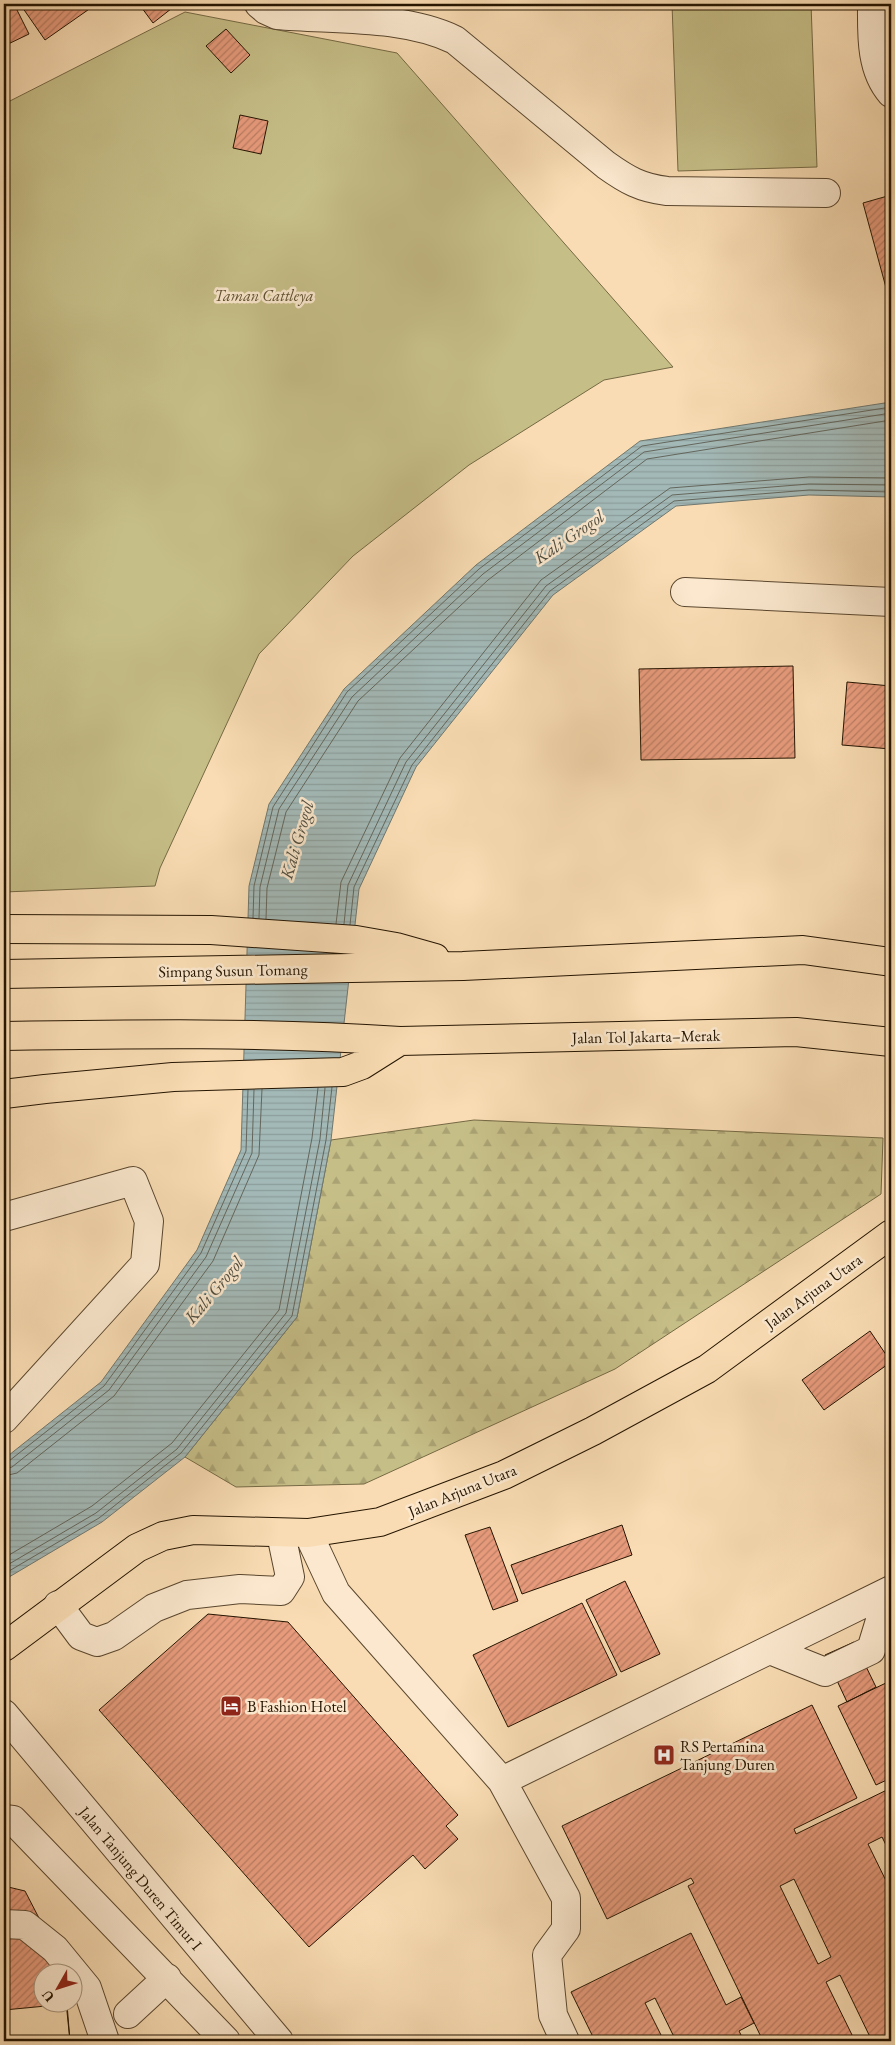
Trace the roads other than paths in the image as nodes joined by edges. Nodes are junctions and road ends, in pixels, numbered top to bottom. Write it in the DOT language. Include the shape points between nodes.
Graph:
graph roads {
  1 [pos="259,4"];
  2 [pos="872,4"];
  3 [pos="891,93"];
  4 [pos="826,193"];
  5 [pos="685,592"];
  6 [pos="891,602"];
  7 [pos="4,929"];
  8 [pos="891,962"];
  9 [pos="463,966"];
  10 [pos="4,974"];
  11 [pos="4,1036"];
  12 [pos="400,1041"];
  13 [pos="891,1042"];
  14 [pos="4,1094"];
  15 [pos="4,1217"];
  16 [pos="891,1234"];
  17 [pos="4,1419"];
  18 [pos="308,1533"];
  19 [pos="281,1534"];
  20 [pos="890,1591"];
  21 [pos="58,1605"];
  22 [pos="4,1647"];
  23 [pos="770,1650"];
  24 [pos="4,1714"];
  25 [pos="502,1781"];
  26 [pos="4,1819"];
  27 [pos="4,1924"];
  28 [pos="166,1978"];
  29 [pos="128,2014"];
  30 [pos="105,2041"];
  31 [pos="226,2041"];
  32 [pos="279,2041"];
  33 [pos="565,2041"];
  1 -- 4 [label="street" via="277,15 413,25 455,40 606,165 646,188"];
  2 -- 3 [label="street" via="876,61 884,84"];
  5 -- 6 [label="street"];
  7 -- 9 [label="main road" via="211,930 356,940 396,947"];
  8 -- 9 [label="main road" via="804,950"];
  9 -- 10 [label="main road, Simpang Susun Tomang"];
  11 -- 12 [label="main road" via="177,1034"];
  12 -- 13 [label="main road, Jalan Tol Jakarta–Merak" via="796,1032"];
  12 -- 14 [label="main road" via="362,1065 343,1072 173,1077"];
  15 -- 17 [label="street" via="132,1181 149,1221 145,1264"];
  16 -- 18 [label="main road, Jalan Arjuna Utara" via="708,1369 593,1431 504,1475 380,1522"];
  18 -- 19 [label="main road, Jalan Arjuna Utara"];
  18 -- 25 [label="street" via="336,1593"];
  19 -- 21 [label="main road, Jalan Arjuna Utara" via="193,1530 163,1536 137,1548"];
  19 -- 21 [label="street" via="290,1577 281,1591 240,1589 187,1595 154,1608 114,1636 97,1642 81,1636"];
  20 -- 23 [label="street"];
  20 -- 23 [label="street" via="871,1650 825,1672"];
  21 -- 22 [label="main road, Jalan Arjuna Utara"];
  23 -- 25 [label="street"];
  24 -- 32 [label="street, Jalan Tanjung Duren Timur I"];
  25 -- 33 [label="street" via="566,1898 566,1930 547,1955 553,2015"];
  26 -- 28 [label="street" via="14,1820"];
  27 -- 30 [label="street" via="25,1925 55,1949 87,1988"];
  28 -- 29 [label="street"];
  28 -- 31 [label="street"];
}
